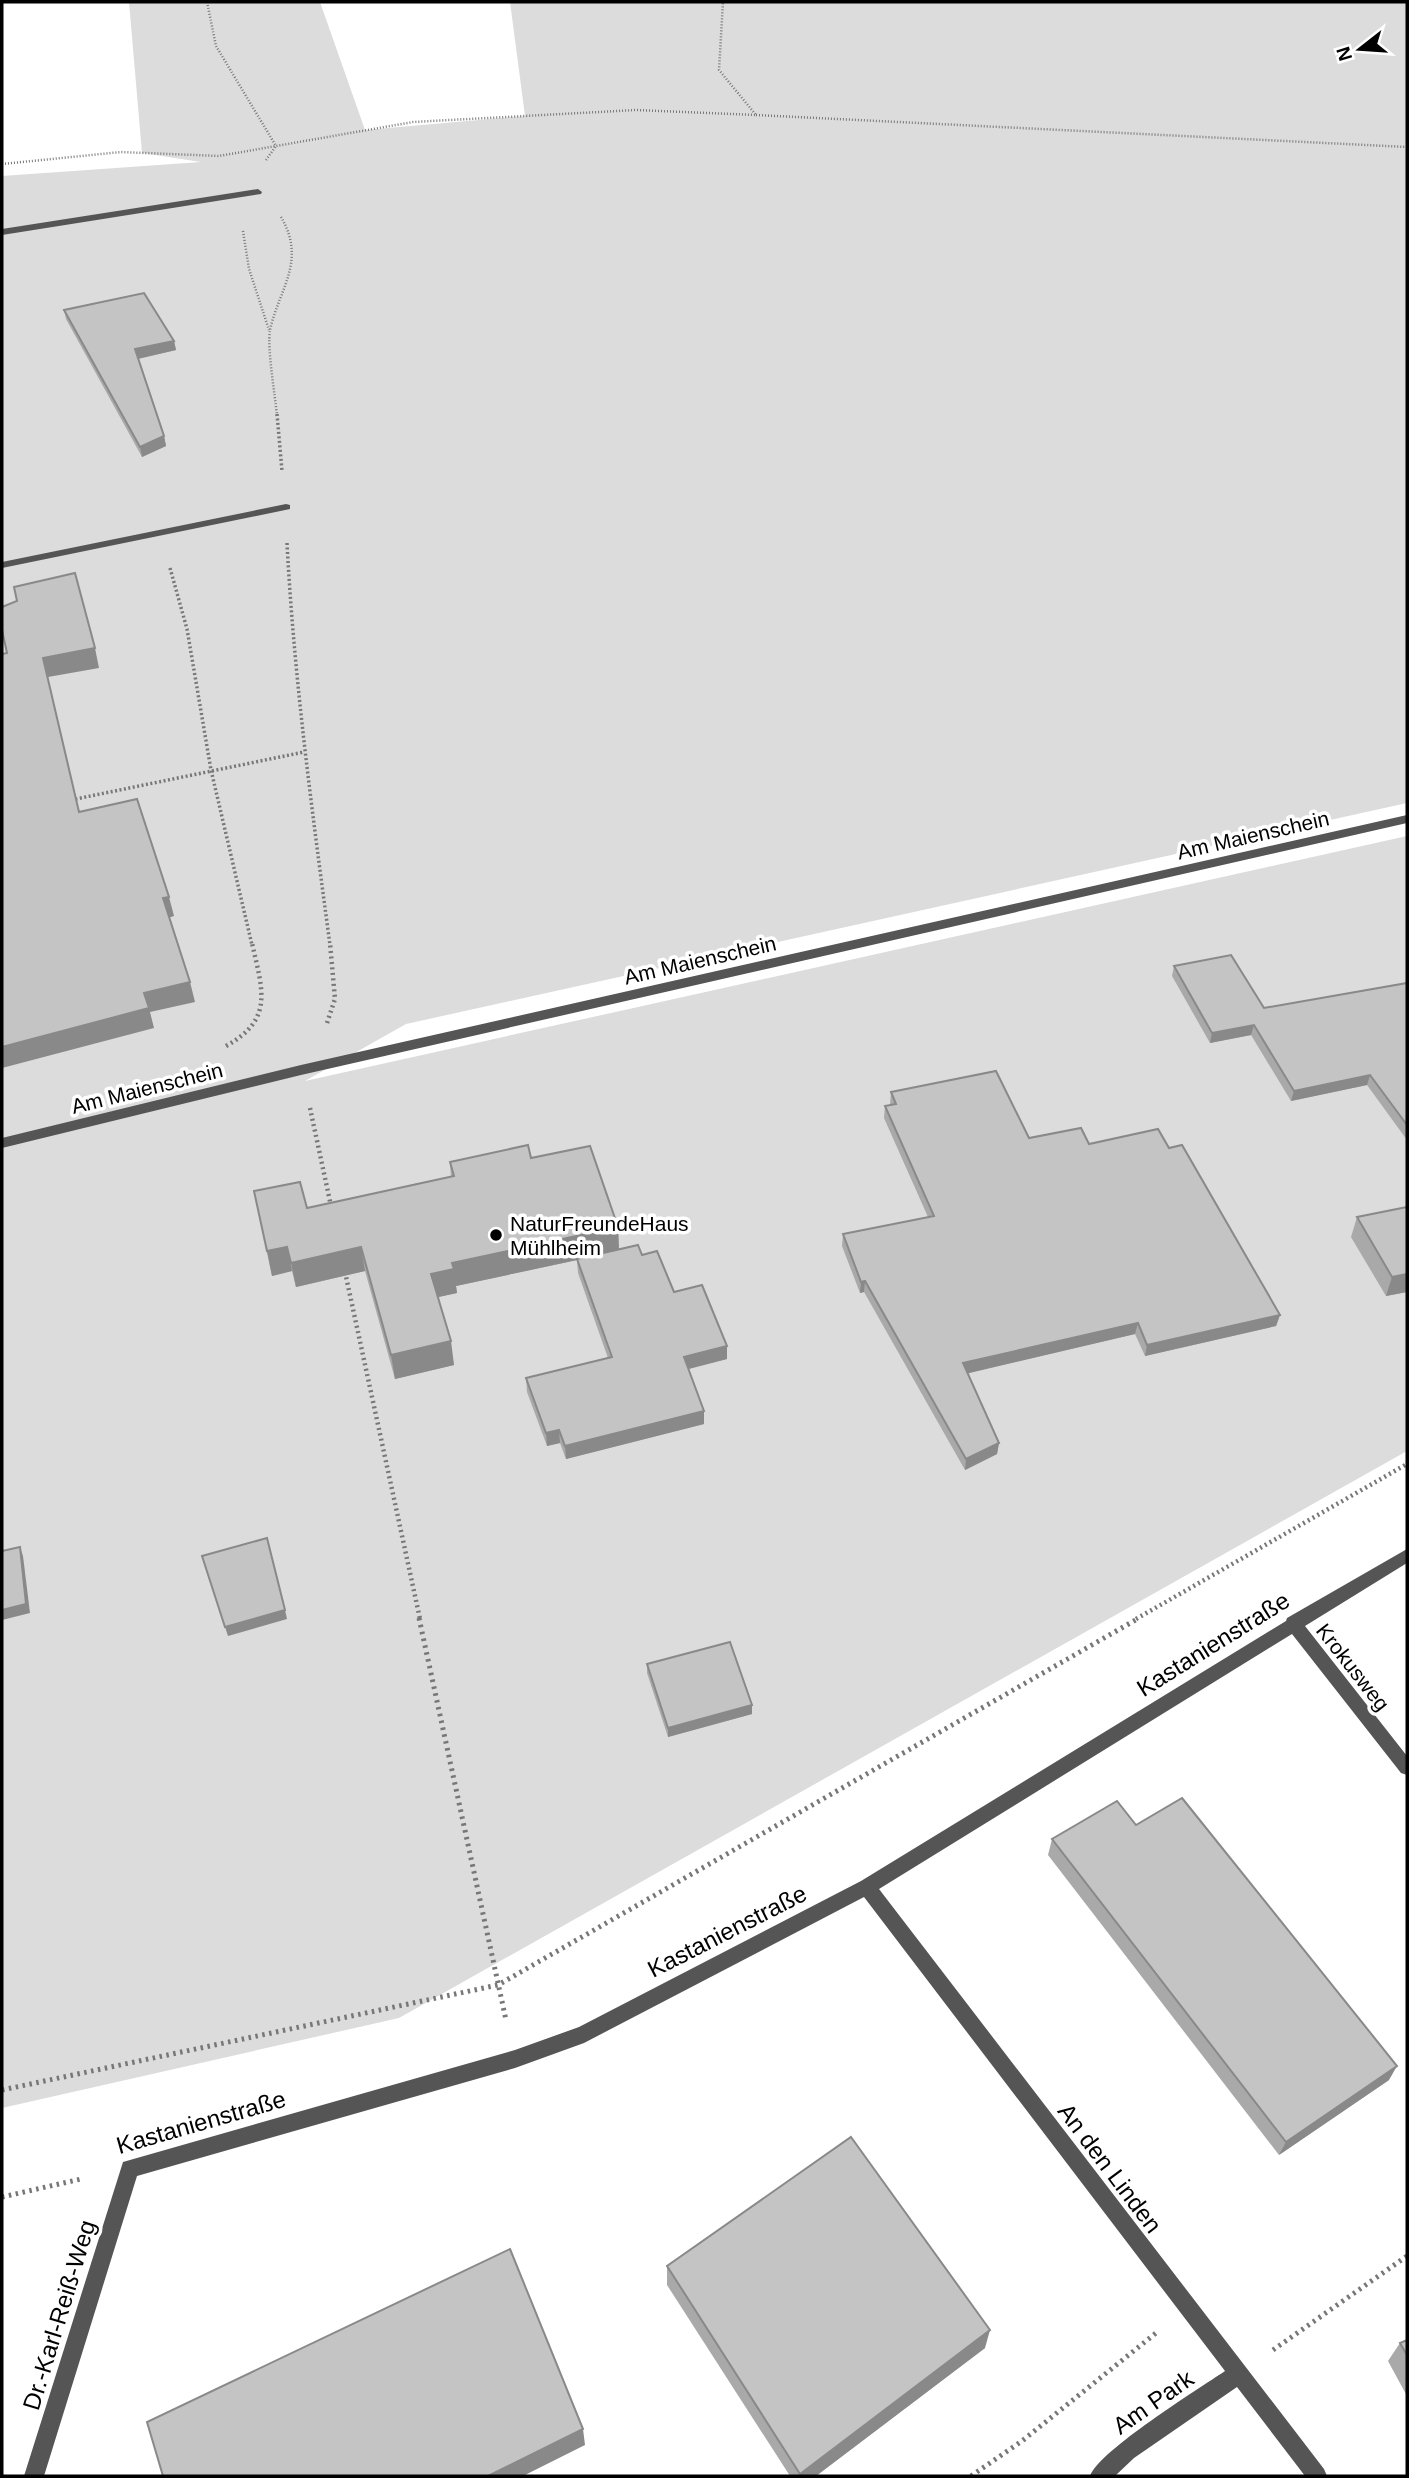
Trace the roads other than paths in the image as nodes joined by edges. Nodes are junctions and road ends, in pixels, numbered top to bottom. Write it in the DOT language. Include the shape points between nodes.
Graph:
graph roads {
  1 [pos="258,192"];
  2 [pos="2,232"];
  3 [pos="286,507"];
  4 [pos="2,565"];
  5 [pos="1407,820"];
  6 [pos="2,1143"];
  7 [pos="1407,1555"];
  8 [pos="1293,1623"];
  9 [pos="1407,1768"];
  10 [pos="867,1887"];
  11 [pos="130,2169"];
  12 [pos="1238,2374"];
  13 [pos="34,2476"];
  14 [pos="1101,2476"];
  15 [pos="1317,2476"];
  1 -- 2 [label="street"];
  3 -- 4 [label="street"];
  5 -- 6 [label="street, Am Maienschein" via="329,1063"];
  7 -- 8 [label="street, Kastanienstraße"];
  8 -- 9 [label="street, Krokusweg"];
  8 -- 10 [label="street, Kastanienstraße"];
  10 -- 11 [label="street, Kastanienstraße" via="584,2034 515,2059"];
  10 -- 12 [label="street, An den Linden"];
  11 -- 13 [label="street, Dr.-Karl-Reiß-Weg"];
  12 -- 14 [label="street, Am Park" via="1127,2451"];
  12 -- 15 [label="street, An den Linden"];
}
